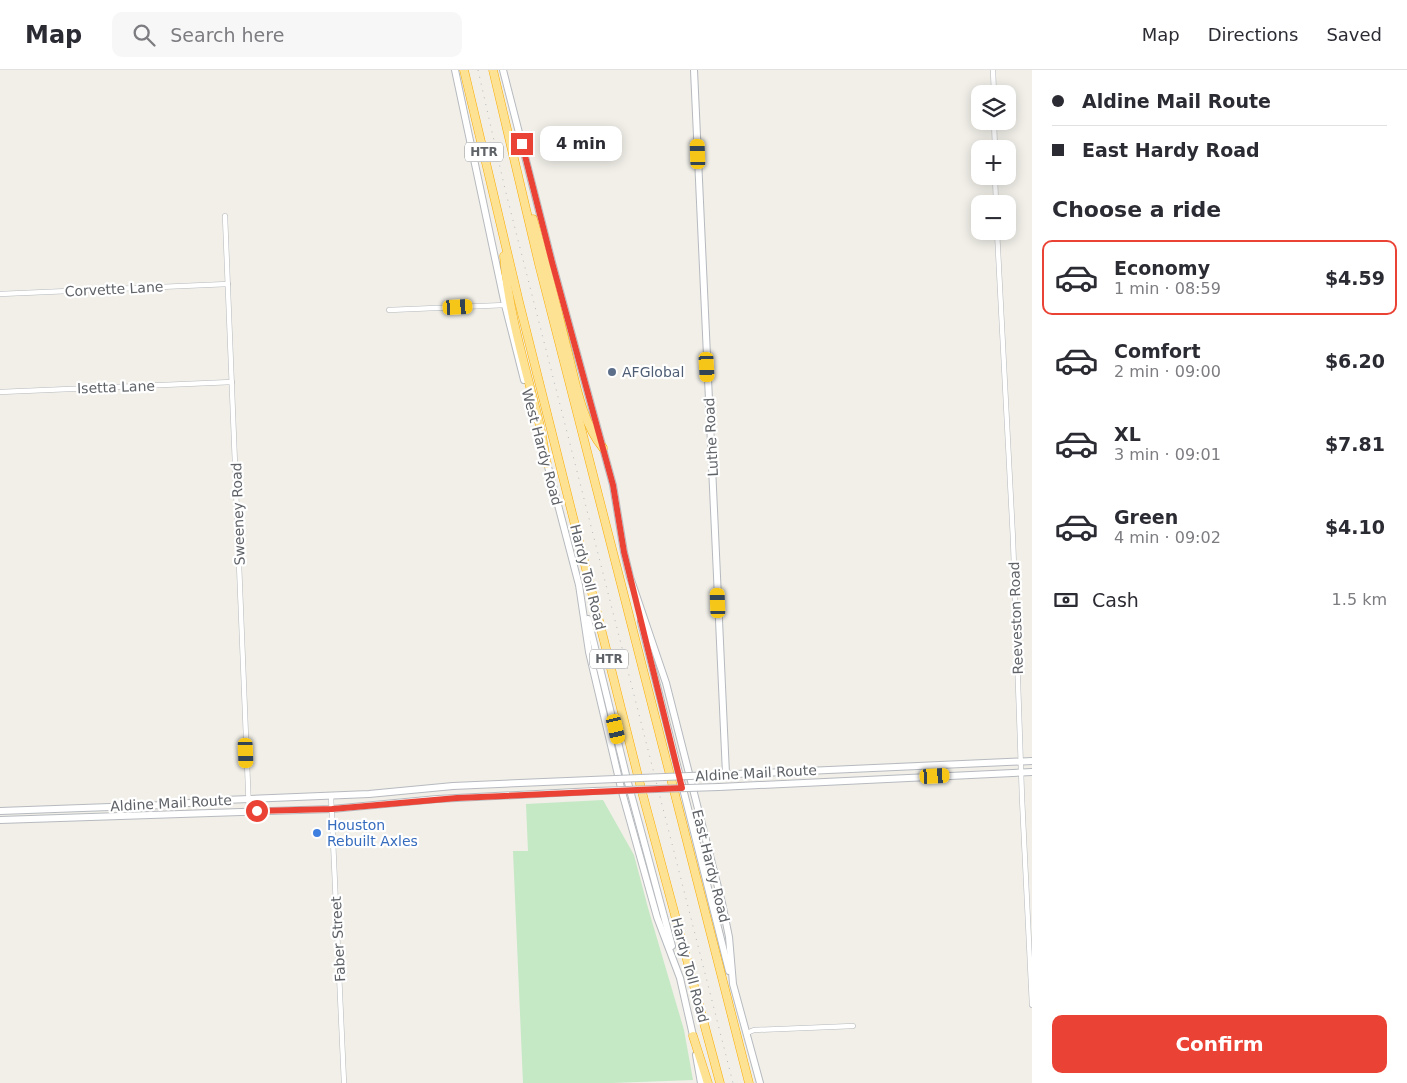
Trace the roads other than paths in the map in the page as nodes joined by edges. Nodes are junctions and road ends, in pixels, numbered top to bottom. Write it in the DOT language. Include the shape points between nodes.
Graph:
graph roads {
  1 [pos="455,70"];
  2 [pos="464,70"];
  3 [pos="493,70"];
  4 [pos="503,70"];
  5 [pos="694,70"];
  6 [pos="993,70"];
  7 [pos="994,85"];
  8 [pos="509,135"];
  9 [pos="225,216"];
  10 [pos="503,234"];
  11 [pos="997,240"];
  12 [pos="228,284"];
  13 [pos="0,294"];
  14 [pos="505,304"];
  15 [pos="389,310"];
  16 [pos="232,382"];
  17 [pos="0,392"];
  18 [pos="603,448"];
  19 [pos="547,464"];
  20 [pos="630,577"];
  21 [pos="580,585"];
  22 [pos="1032,761"];
  23 [pos="1022,762"];
  24 [pos="906,766"];
  25 [pos="817,770"];
  26 [pos="1022,772"];
  27 [pos="1032,772"];
  28 [pos="726,774"];
  29 [pos="679,777"];
  30 [pos="906,777"];
  31 [pos="628,779"];
  32 [pos="818,782"];
  33 [pos="513,783"];
  34 [pos="682,788"];
  35 [pos="412,789"];
  36 [pos="631,790"];
  37 [pos="516,795"];
  38 [pos="331,796"];
  39 [pos="248,799"];
  40 [pos="214,801"];
  41 [pos="414,801"];
  42 [pos="132,806"];
  43 [pos="332,809"];
  44 [pos="42,810"];
  45 [pos="0,811"];
  46 [pos="215,812"];
  47 [pos="249,812"];
  48 [pos="133,815"];
  49 [pos="43,818"];
  50 [pos="0,820"];
  51 [pos="680,978"];
  52 [pos="733,984"];
  53 [pos="1032,1005"];
  54 [pos="853,1026"];
  55 [pos="747,1033"];
  56 [pos="693,1036"];
  57 [pos="344,1083"];
  58 [pos="701,1083"];
  59 [pos="708,1083"];
  60 [pos="720,1083"];
  61 [pos="748,1083"];
  62 [pos="760,1083"];
  1 -- 14 [label="main road, West Hardy Road"];
  2 -- 10 [label="highway, Hardy Toll Road / HTR"];
  3 -- 8 [label="highway, Hardy Toll Road / HTR"];
  4 -- 18 [label="main road, East Hardy Road"];
  5 -- 28 [label="main road, Luthe Road"];
  6 -- 7 [label="street"];
  8 -- 18 [label="highway" via="574,379 596,440"];
  8 -- 61 [label="highway, Hardy Toll Road / HTR"];
  9 -- 12 [label="street, Sweeney Road"];
  10 -- 19 [label="highway" via="506,277"];
  10 -- 60 [label="highway, Hardy Toll Road / HTR" via="640,782"];
  11 -- 23 [label="street, Reeveston Road"];
  12 -- 13 [label="street, Corvette Lane"];
  12 -- 16 [label="street, Sweeney Road"];
  14 -- 15 [label="street"];
  14 -- 19 [label="main road, West Hardy Road"];
  16 -- 17 [label="street, Isetta Lane"];
  16 -- 39 [label="street, Sweeney Road"];
  18 -- 20 [label="main road, East Hardy Road"];
  19 -- 21 [label="main road, West Hardy Road"];
  20 -- 29 [label="main road"];
  20 -- 52 [label="main road, East Hardy Road" via="666,683 722,903"];
  21 -- 31 [label="main road"];
  21 -- 51 [label="main road, West Hardy Road" via="593,670 622,792 657,916"];
  22 -- 23 [label="main road, Aldine Mail Route"];
  23 -- 24 [label="main road, Aldine Mail Route"];
  23 -- 26 [label="street, Reeveston Road"];
  24 -- 25 [label="main road, Aldine Mail Route"];
  24 -- 30 [label="main road"];
  25 -- 28 [label="main road, Aldine Mail Route"];
  25 -- 32 [label="main road"];
  26 -- 27 [label="main road, Aldine Mail Route"];
  26 -- 30 [label="main road, Aldine Mail Route"];
  26 -- 53 [label="street, Reeveston Road"];
  28 -- 29 [label="main road, Aldine Mail Route, bridge"];
  29 -- 31 [label="main road, Aldine Mail Route, bridge"];
  29 -- 34 [label="main road, bridge"];
  30 -- 32 [label="main road, Aldine Mail Route"];
  31 -- 33 [label="main road, Aldine Mail Route, bridge"];
  31 -- 36 [label="main road, bridge"];
  32 -- 34 [label="main road, Aldine Mail Route, bridge"];
  33 -- 35 [label="main road, Aldine Mail Route"];
  33 -- 37 [label="main road"];
  34 -- 36 [label="main road, Aldine Mail Route, bridge"];
  34 -- 52 [label="main road"];
  35 -- 38 [label="main road, Aldine Mail Route"];
  35 -- 41 [label="main road"];
  36 -- 37 [label="main road, Aldine Mail Route, bridge"];
  36 -- 51 [label="main road"];
  37 -- 41 [label="main road, Aldine Mail Route"];
  38 -- 39 [label="main road, Aldine Mail Route"];
  38 -- 43 [label="street, Faber Street"];
  39 -- 40 [label="main road, Aldine Mail Route"];
  39 -- 47 [label="street, Sweeney Road"];
  40 -- 42 [label="main road, Aldine Mail Route"];
  40 -- 46 [label="main road"];
  41 -- 43 [label="main road, Aldine Mail Route"];
  42 -- 44 [label="main road, Aldine Mail Route"];
  42 -- 48 [label="main road"];
  43 -- 47 [label="main road, Aldine Mail Route"];
  43 -- 57 [label="street, Faber Street"];
  44 -- 45 [label="main road, Aldine Mail Route"];
  44 -- 49 [label="main road"];
  46 -- 47 [label="main road, Aldine Mail Route"];
  46 -- 48 [label="main road, Aldine Mail Route"];
  48 -- 49 [label="main road, Aldine Mail Route"];
  49 -- 50 [label="main road, Aldine Mail Route"];
  51 -- 56 [label="main road, West Hardy Road"];
  52 -- 55 [label="main road, East Hardy Road"];
  54 -- 55 [label="street" via="754,1030"];
  55 -- 62 [label="main road, East Hardy Road"];
  56 -- 58 [label="main road, West Hardy Road"];
  56 -- 59 [label="highway"];
}
